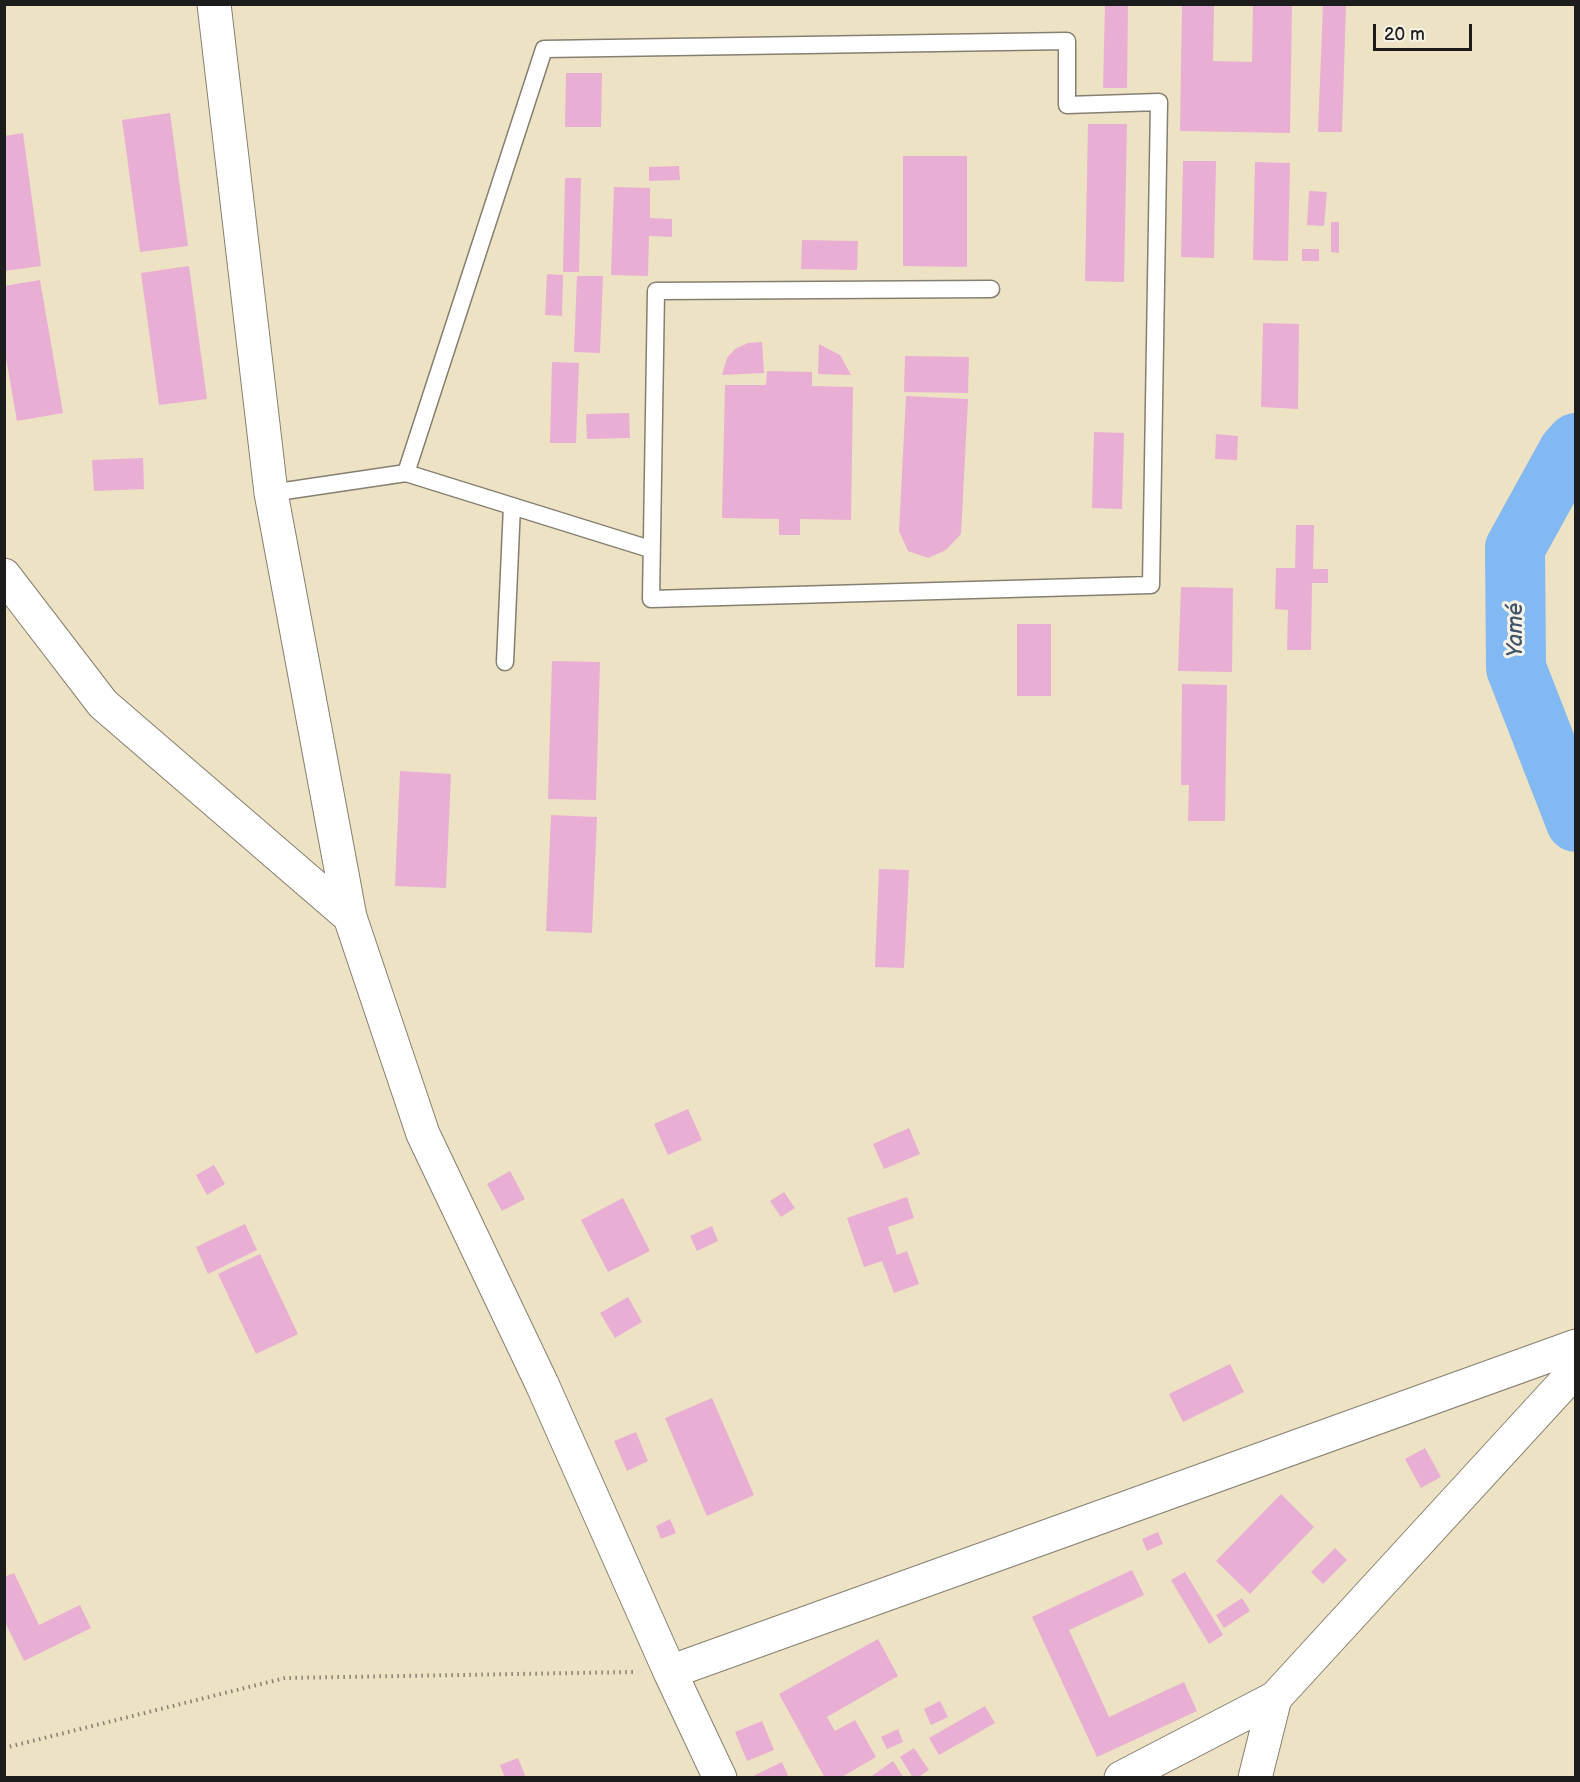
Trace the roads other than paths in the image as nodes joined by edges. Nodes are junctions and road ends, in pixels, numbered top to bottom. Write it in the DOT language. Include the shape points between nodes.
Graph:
graph roads {
  1 [pos="213,4"];
  2 [pos="992,289"];
  3 [pos="406,473"];
  4 [pos="271,493"];
  5 [pos="512,507"];
  6 [pos="651,549"];
  7 [pos="4,575"];
  8 [pos="506,662"];
  9 [pos="350,917"];
  10 [pos="1575,1346"];
  11 [pos="1575,1370"];
  12 [pos="670,1672"];
  13 [pos="1275,1698"];
  14 [pos="720,1778"];
  15 [pos="1121,1778"];
  16 [pos="1255,1778"];
  1 -- 4 [label="street"];
  2 -- 6 [label="lane" via="656,291"];
  3 -- 4 [label="lane"];
  3 -- 5 [label="lane"];
  3 -- 6 [label="lane" via="544,49 1067,41 1067,105 1160,102 1151,585 651,600"];
  4 -- 9 [label="street"];
  5 -- 6 [label="lane"];
  5 -- 8 [label="lane"];
  7 -- 9 [label="street" via="103,704"];
  9 -- 12 [label="street" via="423,1134 543,1384"];
  10 -- 12 [label="street"];
  11 -- 13 [label="street"];
  12 -- 14 [label="street"];
  13 -- 15 [label="street"];
  13 -- 16 [label="street"];
}
